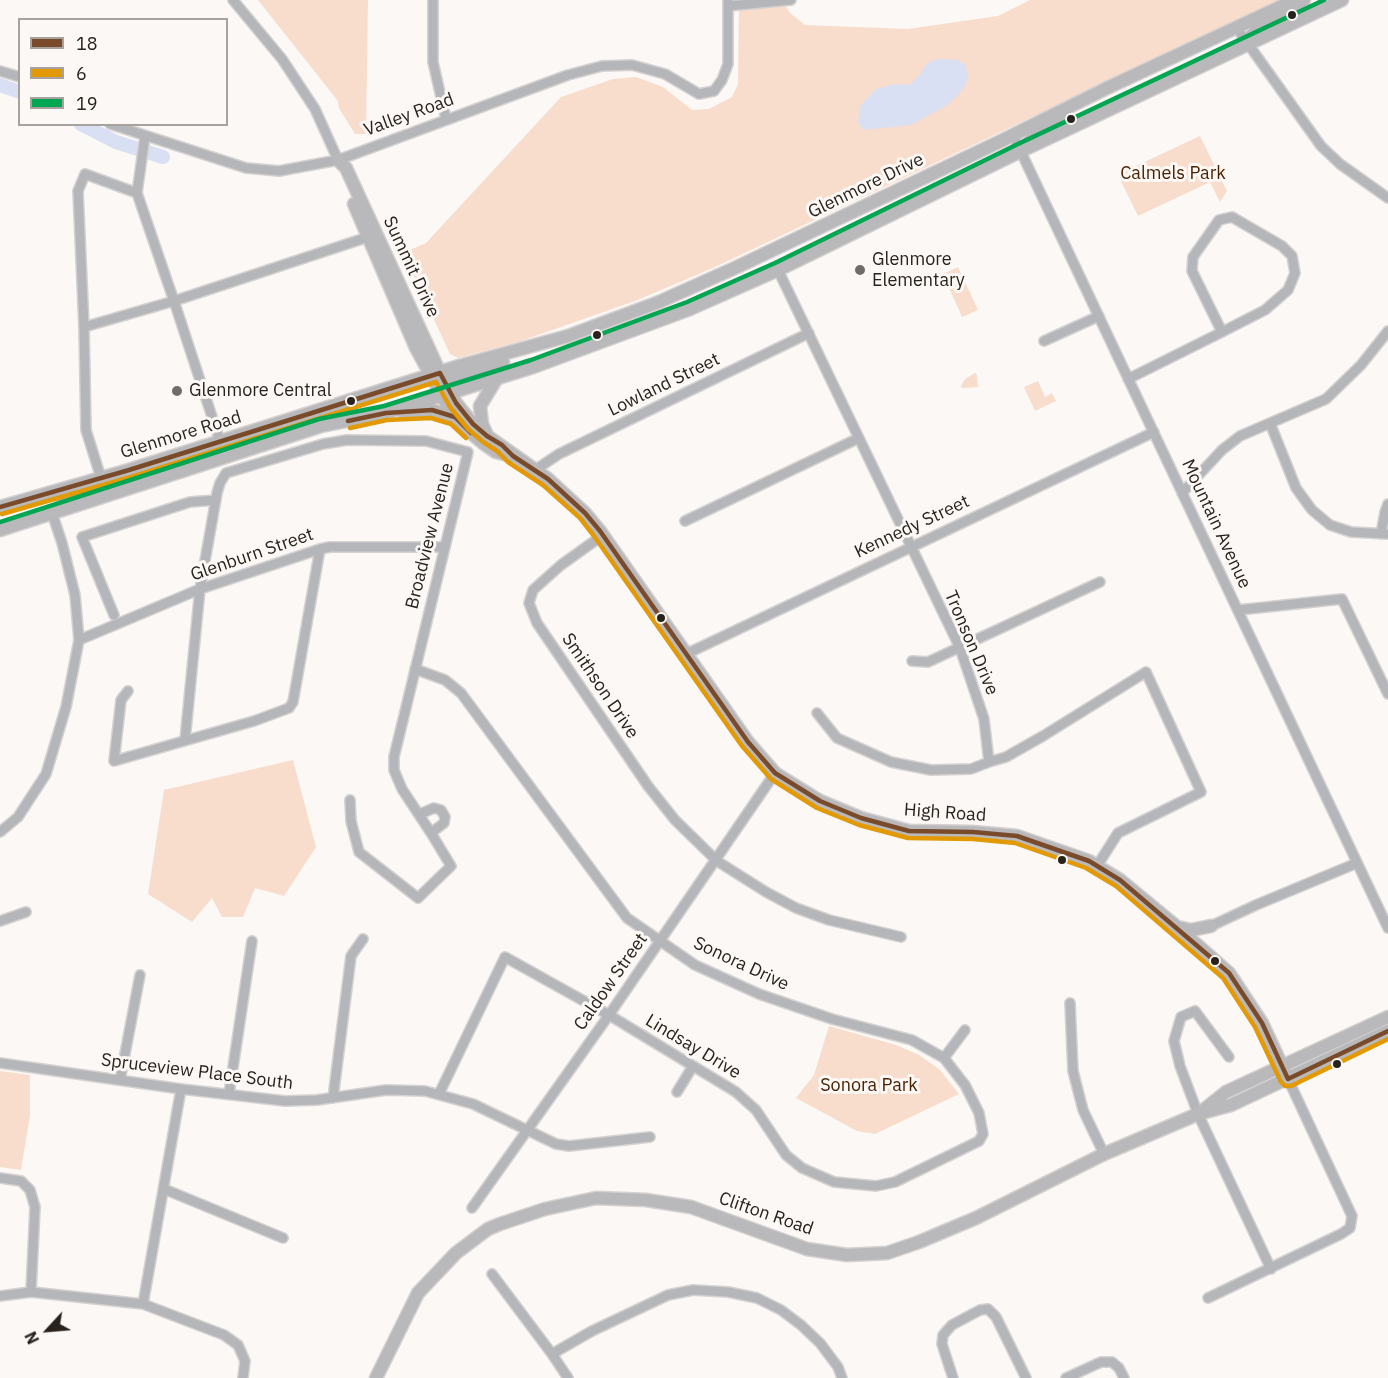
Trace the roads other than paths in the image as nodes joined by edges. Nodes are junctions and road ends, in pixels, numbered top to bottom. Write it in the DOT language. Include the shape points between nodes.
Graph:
graph roads {
  1 [pos="233,0"];
  2 [pos="433,0"];
  3 [pos="791,0"];
  4 [pos="1294,0"];
  5 [pos="1304,0"];
  6 [pos="1342,0"];
  7 [pos="728,3"];
  8 [pos="1236,27"];
  9 [pos="1248,45"];
  10 [pos="0,71"];
  11 [pos="18,76"];
  12 [pos="1107,88"];
  13 [pos="446,119"];
  14 [pos="116,126"];
  15 [pos="145,135"];
  16 [pos="1013,135"];
  17 [pos="1021,151"];
  18 [pos="338,160"];
  19 [pos="136,193"];
  20 [pos="1388,198"];
  21 [pos="368,237"];
  22 [pos="778,270"];
  23 [pos="174,301"];
  24 [pos="1099,316"];
  25 [pos="84,327"];
  26 [pos="1388,331"];
  27 [pos="1222,332"];
  28 [pos="808,333"];
  29 [pos="568,336"];
  30 [pos="1044,341"];
  31 [pos="422,345"];
  32 [pos="459,366"];
  33 [pos="497,378"];
  34 [pos="1128,379"];
  35 [pos="440,384"];
  36 [pos="400,386"];
  37 [pos="386,413"];
  38 [pos="455,417"];
  39 [pos="1270,423"];
  40 [pos="321,426"];
  41 [pos="1154,432"];
  42 [pos="487,436"];
  43 [pos="859,438"];
  44 [pos="220,441"];
  45 [pos="513,456"];
  46 [pos="129,470"];
  47 [pos="535,470"];
  48 [pos="101,478"];
  49 [pos="1182,493"];
  50 [pos="216,497"];
  51 [pos="1388,504"];
  52 [pos="0,507"];
  53 [pos="52,513"];
  54 [pos="685,521"];
  55 [pos="0,530"];
  56 [pos="1384,534"];
  57 [pos="603,536"];
  58 [pos="911,546"];
  59 [pos="445,547"];
  60 [pos="320,549"];
  61 [pos="1100,582"];
  62 [pos="200,589"];
  63 [pos="1238,610"];
  64 [pos="114,615"];
  65 [pos="79,640"];
  66 [pos="960,648"];
  67 [pos="686,654"];
  68 [pos="912,661"];
  69 [pos="415,669"];
  70 [pos="128,691"];
  71 [pos="1387,691"];
  72 [pos="817,713"];
  73 [pos="184,740"];
  74 [pos="989,762"];
  75 [pos="775,773"];
  76 [pos="350,800"];
  77 [pos="420,814"];
  78 [pos="0,832"];
  79 [pos="431,833"];
  80 [pos="717,861"];
  81 [pos="1357,863"];
  82 [pos="1097,866"];
  83 [pos="26,912"];
  84 [pos="0,921"];
  85 [pos="1211,926"];
  86 [pos="1177,927"];
  87 [pos="1388,928"];
  88 [pos="901,938"];
  89 [pos="363,939"];
  90 [pos="252,941"];
  91 [pos="660,941"];
  92 [pos="140,975"];
  93 [pos="1070,1003"];
  94 [pos="609,1015"];
  95 [pos="1388,1017"];
  96 [pos="966,1030"];
  97 [pos="1388,1030"];
  98 [pos="1229,1057"];
  99 [pos="944,1058"];
  100 [pos="0,1063"];
  101 [pos="1282,1064"];
  102 [pos="693,1066"];
  103 [pos="1288,1079"];
  104 [pos="120,1080"];
  105 [pos="181,1089"];
  106 [pos="677,1092"];
  107 [pos="229,1094"];
  108 [pos="439,1094"];
  109 [pos="333,1098"];
  110 [pos="1198,1114"];
  111 [pos="526,1131"];
  112 [pos="982,1134"];
  113 [pos="650,1137"];
  114 [pos="1104,1154"];
  115 [pos="0,1178"];
  116 [pos="164,1189"];
  117 [pos="472,1208"];
  118 [pos="283,1238"];
  119 [pos="1270,1269"];
  120 [pos="492,1274"];
  121 [pos="31,1292"];
  122 [pos="0,1296"];
  123 [pos="1208,1298"];
  124 [pos="143,1304"];
  125 [pos="552,1354"];
  126 [pos="243,1378"];
  127 [pos="376,1378"];
  128 [pos="568,1378"];
  129 [pos="842,1378"];
  130 [pos="953,1378"];
  131 [pos="1026,1378"];
  132 [pos="1066,1378"];
  133 [pos="1124,1378"];
  1 -- 18 [label="street, Summit Drive" via="282,59 315,109"];
  2 -- 13 [label="street" via="433,62"];
  3 -- 7 [label="street"];
  4 -- 8 [label="main road, Glenmore Drive"];
  5 -- 9 [label="main road" via="1256,31"];
  6 -- 9 [label="main road, Glenmore Drive"];
  7 -- 13 [label="street, Valley Road" via="728,64 714,91 699,94 665,75 632,65 603,66"];
  8 -- 9 [label="street"];
  8 -- 12 [label="main road, Glenmore Drive"];
  9 -- 17 [label="main road, Glenmore Drive"];
  9 -- 20 [label="street" via="1321,146"];
  10 -- 11 [label="street"];
  12 -- 16 [label="main road, Glenmore Drive"];
  12 -- 17 [label="main road" via="1047,128"];
  13 -- 18 [label="street, Valley Road"];
  14 -- 15 [label="street, Valley Road"];
  15 -- 18 [label="street, Valley Road" via="246,168 279,171"];
  15 -- 19 [label="street"];
  16 -- 17 [label="street, Mountain Avenue"];
  16 -- 29 [label="main road, Glenmore Drive" via="737,267"];
  17 -- 22 [label="main road, Glenmore Drive"];
  17 -- 24 [label="street, Mountain Avenue"];
  18 -- 21 [label="main road, Summit Drive" via="339,172"];
  18 -- 31 [label="main road, Summit Drive" via="346,168"];
  19 -- 23 [label="street"];
  19 -- 25 [label="street" via="85,174 78,190"];
  21 -- 23 [label="street"];
  21 -- 31 [label="main road, Summit Drive"];
  22 -- 28 [label="street, Tronson Drive"];
  22 -- 33 [label="main road, Glenmore Drive" via="616,338"];
  23 -- 25 [label="street"];
  23 -- 44 [label="street"];
  24 -- 30 [label="street"];
  24 -- 34 [label="street, Mountain Avenue"];
  25 -- 48 [label="street" via="86,430"];
  26 -- 39 [label="street" via="1326,399"];
  27 -- 27 [label="street" via="1265,310 1288,290 1295,273 1292,256 1282,246 1232,217 1219,220 1193,257 1192,271"];
  27 -- 34 [label="street"];
  28 -- 43 [label="street, Tronson Drive"];
  28 -- 47 [label="street, Lowland Street" via="559,454"];
  29 -- 32 [label="main road, Glenmore Drive"];
  29 -- 35 [label="main road"];
  31 -- 32 [label="main road"];
  31 -- 35 [label="main road, Summit Drive"];
  31 -- 36 [label="main road" via="412,375"];
  32 -- 35 [label="main road, Glenmore Drive"];
  33 -- 35 [label="main road, Glenmore Drive"];
  33 -- 42 [label="main road" via="480,406"];
  34 -- 41 [label="street, Mountain Avenue"];
  35 -- 36 [label="main road, Glenmore Road"];
  35 -- 37 [label="main road, Glenmore Road"];
  35 -- 38 [label="main road, High Road"];
  35 -- 40 [label="main road"];
  35 -- 42 [label="main road, High Road"];
  36 -- 44 [label="main road, Glenmore Road"];
  37 -- 38 [label="main road" via="432,410"];
  37 -- 40 [label="main road, Glenmore Road"];
  38 -- 45 [label="main road, High Road" via="483,444"];
  39 -- 49 [label="street" via="1240,436 1222,450"];
  39 -- 56 [label="street" via="1296,488 1312,510 1330,525 1351,532"];
  40 -- 53 [label="main road, Glenmore Road"];
  41 -- 49 [label="street, Mountain Avenue"];
  41 -- 58 [label="street, Kennedy Street"];
  42 -- 45 [label="main road, High Road"];
  43 -- 54 [label="street"];
  43 -- 58 [label="street, Tronson Drive"];
  44 -- 46 [label="main road, Glenmore Road"];
  45 -- 47 [label="main road, High Road"];
  46 -- 48 [label="main road, Glenmore Road"];
  46 -- 53 [label="main road" via="67,501"];
  47 -- 57 [label="main road, High Road" via="569,496"];
  48 -- 52 [label="main road, Glenmore Road"];
  49 -- 63 [label="street, Mountain Avenue"];
  50 -- 59 [label="street, Broadview Avenue" via="226,473 323,444 347,440 426,441 468,452"];
  50 -- 62 [label="street"];
  50 -- 64 [label="street" via="82,537"];
  51 -- 56 [label="street"];
  53 -- 55 [label="main road, Glenmore Road"];
  53 -- 65 [label="street" via="75,596"];
  57 -- 67 [label="main road, High Road"];
  57 -- 80 [label="street, Smithson Drive" via="533,590 530,603 537,623 648,786 675,820"];
  58 -- 66 [label="street, Tronson Drive"];
  58 -- 67 [label="street, Kennedy Street"];
  59 -- 60 [label="street, Glenburn Street"];
  59 -- 69 [label="street, Broadview Avenue"];
  60 -- 62 [label="street, Glenburn Street"];
  60 -- 73 [label="street" via="289,708"];
  61 -- 66 [label="street"];
  62 -- 65 [label="street, Glenburn Street"];
  62 -- 73 [label="street"];
  63 -- 71 [label="street" via="1342,599"];
  63 -- 81 [label="street, Mountain Avenue"];
  65 -- 78 [label="street" via="66,707 46,774 18,817"];
  66 -- 68 [label="street" via="928,662"];
  66 -- 74 [label="street, Tronson Drive" via="984,719"];
  67 -- 75 [label="main road, High Road" via="748,742"];
  69 -- 77 [label="street, Broadview Avenue" via="394,770"];
  69 -- 91 [label="street, Sonora Drive" via="445,680 460,693 627,918"];
  70 -- 73 [label="street" via="121,700 114,760"];
  72 -- 74 [label="street" via="837,738 891,762 931,770 971,769"];
  74 -- 82 [label="street" via="1006,758 1146,672 1201,792 1118,833"];
  75 -- 80 [label="street, Caldow Street"];
  75 -- 82 [label="main road, High Road" via="820,801 861,818 909,831 1017,836"];
  76 -- 79 [label="street, Broadview Avenue" via="359,852 418,898 451,866"];
  77 -- 79 [label="street, Broadview Avenue"];
  77 -- 79 [label="street" via="434,808 441,810 444,823"];
  80 -- 88 [label="street, Smithson Drive" via="796,908"];
  80 -- 91 [label="street, Caldow Street"];
  81 -- 85 [label="street"];
  81 -- 87 [label="street, Mountain Avenue"];
  82 -- 86 [label="main road, High Road"];
  83 -- 84 [label="street"];
  85 -- 86 [label="main road" via="1191,930"];
  86 -- 101 [label="main road, High Road" via="1228,973 1262,1023"];
  89 -- 109 [label="street" via="351,956"];
  90 -- 107 [label="street"];
  91 -- 94 [label="street, Caldow Street"];
  91 -- 99 [label="street, Sonora Drive" via="695,965 759,994 831,1019 912,1040"];
  92 -- 104 [label="street"];
  93 -- 114 [label="street" via="1073,1071 1083,1110"];
  94 -- 102 [label="street, Lindsay Drive"];
  94 -- 108 [label="street, Lindsay Drive" via="505,957"];
  94 -- 111 [label="street, Caldow Street"];
  95 -- 101 [label="main road, Clifton Road"];
  96 -- 99 [label="street"];
  97 -- 103 [label="main road, Clifton Road"];
  98 -- 110 [label="street" via="1195,1011 1181,1017 1174,1041"];
  99 -- 112 [label="street, Sonora Drive" via="965,1085 979,1113"];
  100 -- 104 [label="street, Spruceview Place South"];
  101 -- 103 [label="main road, High Road"];
  101 -- 110 [label="main road, Clifton Road" via="1226,1092"];
  102 -- 106 [label="street"];
  102 -- 112 [label="street, Lindsay Drive" via="736,1092 756,1110 786,1155 802,1168 834,1182 876,1186 895,1182 979,1141"];
  103 -- 110 [label="main road, Clifton Road" via="1232,1106"];
  103 -- 119 [label="street" via="1352,1216 1350,1228 1341,1234"];
  104 -- 105 [label="street, Spruceview Place South"];
  105 -- 107 [label="street, Spruceview Place South"];
  105 -- 116 [label="street"];
  107 -- 109 [label="street, Spruceview Place South" via="285,1101"];
  108 -- 109 [label="street, Spruceview Place South" via="386,1090"];
  108 -- 111 [label="street, Spruceview Place South" via="473,1104"];
  110 -- 114 [label="main road, Clifton Road"];
  110 -- 119 [label="street"];
  111 -- 113 [label="street, Spruceview Place South" via="569,1146"];
  111 -- 117 [label="street, Caldow Street"];
  114 -- 127 [label="main road, Clifton Road" via="976,1218 887,1253 847,1255 807,1249 691,1207 646,1200 596,1198 545,1209 494,1226 456,1253 418,1293"];
  115 -- 121 [label="street" via="21,1181 30,1190 35,1207"];
  116 -- 118 [label="street"];
  116 -- 124 [label="street"];
  119 -- 123 [label="street"];
  120 -- 125 [label="street"];
  121 -- 122 [label="street"];
  121 -- 124 [label="street"];
  124 -- 126 [label="street" via="224,1335 238,1345 245,1361"];
  125 -- 128 [label="street"];
  125 -- 129 [label="street" via="668,1295 693,1290 728,1292 757,1298 801,1324 820,1343"];
  130 -- 131 [label="street" via="942,1344 944,1335 952,1325 988,1309 996,1317"];
  132 -- 133 [label="street" via="1101,1362 1112,1362"];
}
